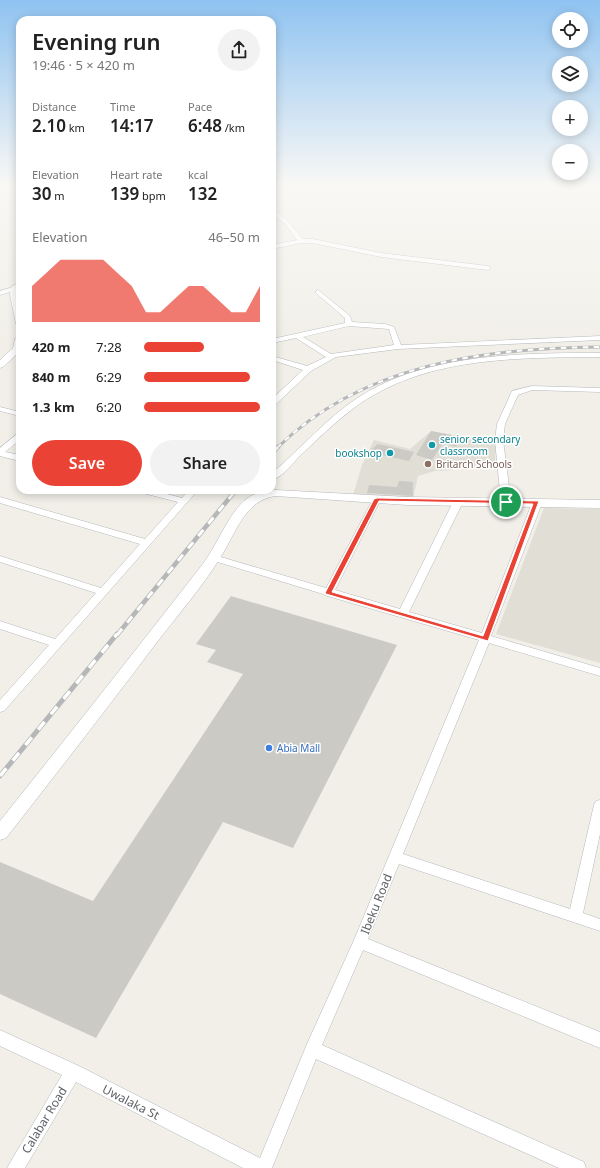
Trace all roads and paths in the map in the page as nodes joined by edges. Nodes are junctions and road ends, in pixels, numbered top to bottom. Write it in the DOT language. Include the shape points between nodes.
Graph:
graph roads {
  1 [pos="301,240"];
  2 [pos="276,246"];
  3 [pos="488,268"];
  4 [pos="16,291"];
  5 [pos="318,292"];
  6 [pos="0,293"];
  7 [pos="349,324"];
  8 [pos="297,336"];
  9 [pos="600,338"];
  10 [pos="276,340"];
  11 [pos="16,347"];
  12 [pos="398,347"];
  13 [pos="600,354"];
  14 [pos="330,356"];
  15 [pos="276,359"];
  16 [pos="0,365"];
  17 [pos="308,369"];
  18 [pos="276,390"];
  19 [pos="600,390"];
  20 [pos="284,391"];
  21 [pos="276,399"];
  22 [pos="0,409"];
  23 [pos="16,413"];
  24 [pos="16,439"];
  25 [pos="0,453"];
  26 [pos="16,457"];
  27 [pos="276,473"];
  28 [pos="276,493"];
  29 [pos="157,494"];
  30 [pos="190,494"];
  31 [pos="259,494"];
  32 [pos="377,499"];
  33 [pos="0,500"];
  34 [pos="183,501"];
  35 [pos="458,502"];
  36 [pos="506,502"];
  37 [pos="536,502"];
  38 [pos="600,504"];
  39 [pos="147,543"];
  40 [pos="214,558"];
  41 [pos="0,559"];
  42 [pos="103,592"];
  43 [pos="328,593"];
  44 [pos="403,614"];
  45 [pos="0,625"];
  46 [pos="485,639"];
  47 [pos="57,644"];
  48 [pos="600,672"];
  49 [pos="0,708"];
  50 [pos="600,805"];
  51 [pos="597,828"];
  52 [pos="0,833"];
  53 [pos="395,858"];
  54 [pos="575,916"];
  55 [pos="600,924"];
  56 [pos="360,942"];
  57 [pos="0,1038"];
  58 [pos="600,1040"];
  59 [pos="312,1049"];
  60 [pos="73,1072"];
  61 [pos="15,1168"];
  62 [pos="262,1168"];
  63 [pos="578,1168"];
  1 -- 2 [label="street"];
  1 -- 3 [label="street" via="382,255"];
  4 -- 6 [label="street"];
  5 -- 7 [label="street" via="348,317"];
  7 -- 8 [label="street"];
  7 -- 12 [label="street" via="392,328"];
  8 -- 10 [label="street"];
  8 -- 14 [label="street"];
  9 -- 12 [label="street"];
  11 -- 16 [label="street" via="9,358"];
  12 -- 14 [label="street"];
  13 -- 27 [label="street" via="508,357 454,365 398,381 371,393 343,413"];
  14 -- 17 [label="street"];
  15 -- 17 [label="street"];
  17 -- 20 [label="street"];
  18 -- 20 [label="street"];
  19 -- 36 [label="street" via="532,388 515,393 501,424 499,440"];
  20 -- 21 [label="street"];
  22 -- 23 [label="street"];
  24 -- 25 [label="street"];
  25 -- 26 [label="street"];
  28 -- 32 [label="street"];
  29 -- 34 [label="street"];
  30 -- 34 [label="street"];
  31 -- 40 [label="street" via="243,509"];
  32 -- 35 [label="street"];
  32 -- 43 [label="street"];
  33 -- 39 [label="street"];
  34 -- 39 [label="street"];
  35 -- 36 [label="street"];
  35 -- 44 [label="street"];
  36 -- 37 [label="street"];
  37 -- 38 [label="street"];
  37 -- 46 [label="street, Ibeku Road"];
  39 -- 42 [label="street"];
  40 -- 43 [label="street"];
  40 -- 52 [label="street"];
  41 -- 42 [label="street"];
  42 -- 47 [label="street"];
  43 -- 44 [label="street"];
  44 -- 46 [label="street"];
  45 -- 47 [label="street"];
  46 -- 48 [label="street"];
  46 -- 53 [label="street, Ibeku Road"];
  47 -- 49 [label="street"];
  50 -- 51 [label="street"];
  51 -- 54 [label="street"];
  53 -- 54 [label="street"];
  53 -- 56 [label="street, Ibeku Road"];
  54 -- 55 [label="street"];
  56 -- 58 [label="street"];
  56 -- 59 [label="street, Ibeku Road"];
  57 -- 60 [label="street, Uwalaka St"];
  59 -- 62 [label="street, Ibeku Road"];
  59 -- 63 [label="street"];
  60 -- 61 [label="street, Calabar Road"];
  60 -- 62 [label="street, Uwalaka St"];
}
